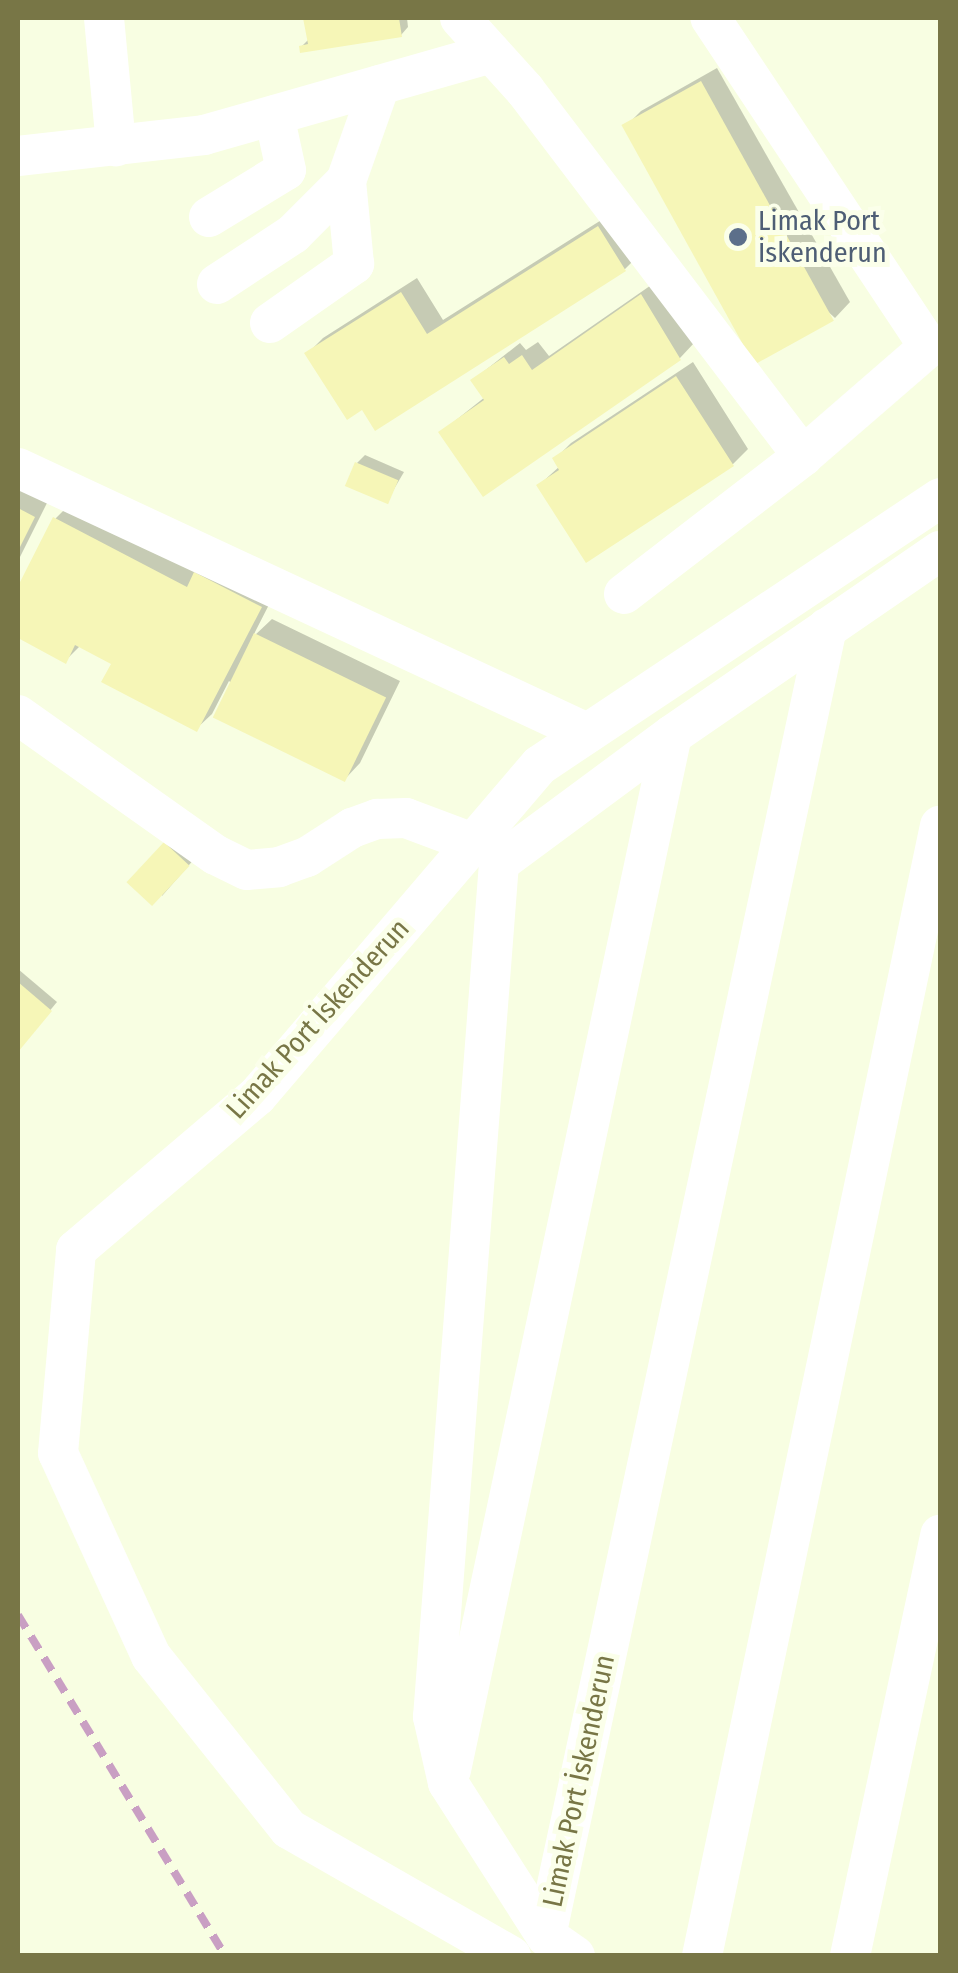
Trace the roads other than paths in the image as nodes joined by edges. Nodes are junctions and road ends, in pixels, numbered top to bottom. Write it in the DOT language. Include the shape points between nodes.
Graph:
graph roads {
  1 [pos="104,18"];
  2 [pos="710,18"];
  3 [pos="475,28"];
  4 [pos="380,85"];
  5 [pos="274,115"];
  6 [pos="116,146"];
  7 [pos="18,156"];
  8 [pos="346,181"];
  9 [pos="209,217"];
  10 [pos="217,284"];
  11 [pos="270,323"];
  12 [pos="935,342"];
  13 [pos="792,442"];
  14 [pos="18,468"];
  15 [pos="940,498"];
  16 [pos="940,551"];
  17 [pos="624,594"];
  18 [pos="827,628"];
  19 [pos="18,714"];
  20 [pos="587,733"];
  21 [pos="672,735"];
  22 [pos="940,826"];
  23 [pos="473,843"];
  24 [pos="940,1535"];
  25 [pos="448,1783"];
  26 [pos="544,1949"];
  27 [pos="702,1956"];
  28 [pos="850,1956"];
  1 -- 6 [label="street"];
  2 -- 12 [label="street"];
  3 -- 4 [label="street"];
  3 -- 13 [label="street"];
  4 -- 5 [label="street"];
  4 -- 8 [label="street"];
  5 -- 6 [label="street" via="204,135"];
  5 -- 9 [label="street" via="286,170"];
  6 -- 7 [label="street"];
  8 -- 10 [label="street" via="293,234"];
  8 -- 11 [label="street" via="354,264"];
  12 -- 13 [label="street"];
  13 -- 17 [label="street"];
  14 -- 20 [label="street"];
  15 -- 20 [label="street, Limak Port İskenderun"];
  16 -- 18 [label="street, Limak Port İskenderun"];
  18 -- 21 [label="street, Limak Port İskenderun"];
  18 -- 26 [label="street, Limak Port İskenderun"];
  19 -- 23 [label="street" via="216,855 248,870 307,857 377,819 406,818"];
  20 -- 23 [label="street, Limak Port İskenderun" via="540,765"];
  21 -- 25 [label="street"];
  21 -- 25 [label="street, Limak Port İskenderun" via="499,863 433,1717"];
  22 -- 27 [label="street"];
  23 -- 26 [label="street, Limak Port İskenderun" via="257,1096 76,1250 58,1453 151,1656 289,1829"];
  24 -- 28 [label="street"];
  25 -- 26 [label="street, Limak Port İskenderun"];
}
